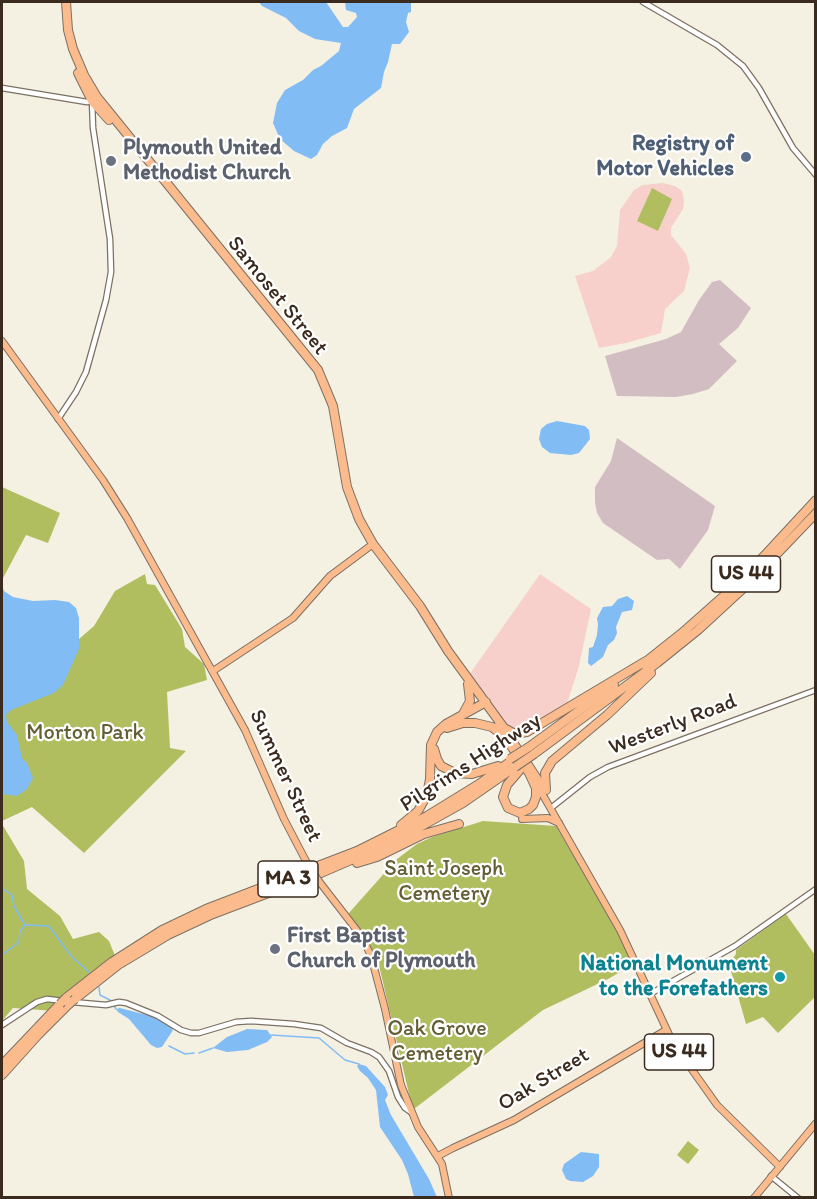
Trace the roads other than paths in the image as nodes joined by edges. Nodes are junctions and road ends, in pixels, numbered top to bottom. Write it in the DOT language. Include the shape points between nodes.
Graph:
graph roads {
  1 [pos="64,2"];
  2 [pos="644,2"];
  3 [pos="2,88"];
  4 [pos="93,90"];
  5 [pos="92,101"];
  6 [pos="102,103"];
  7 [pos="816,175"];
  8 [pos="2,341"];
  9 [pos="58,419"];
  10 [pos="816,500"];
  11 [pos="816,513"];
  12 [pos="373,544"];
  13 [pos="678,646"];
  14 [pos="646,661"];
  15 [pos="213,671"];
  16 [pos="462,671"];
  17 [pos="468,684"];
  18 [pos="816,690"];
  19 [pos="484,703"];
  20 [pos="459,718"];
  21 [pos="504,728"];
  22 [pos="506,739"];
  23 [pos="533,753"];
  24 [pos="514,764"];
  25 [pos="529,773"];
  26 [pos="546,790"];
  27 [pos="553,806"];
  28 [pos="522,819"];
  29 [pos="559,823"];
  30 [pos="459,824"];
  31 [pos="339,859"];
  32 [pos="584,867"];
  33 [pos="320,876"];
  34 [pos="816,889"];
  35 [pos="650,994"];
  36 [pos="68,1001"];
  37 [pos="2,1024"];
  38 [pos="666,1030"];
  39 [pos="2,1065"];
  40 [pos="2,1075"];
  41 [pos="411,1113"];
  42 [pos="816,1124"];
  43 [pos="438,1156"];
  44 [pos="780,1167"];
  45 [pos="771,1176"];
  46 [pos="449,1197"];
  47 [pos="754,1197"];
  48 [pos="798,1197"];
  1 -- 4 [label="highway, Samoset Street" via="73,50"];
  1 -- 5 [label="highway, Samoset Street" via="70,51"];
  2 -- 7 [label="street" via="717,45 743,66 793,147"];
  3 -- 5 [label="street"];
  4 -- 5 [label="street"];
  4 -- 6 [label="highway, Samoset Street"];
  5 -- 6 [label="street"];
  5 -- 9 [label="street" via="110,239 110,281 86,372"];
  5 -- 12 [label="highway, Samoset Street" via="138,152 313,369 331,408 348,505 362,533"];
  6 -- 12 [label="highway, Samoset Street" via="318,371 333,406 349,493"];
  8 -- 9 [label="main road, Summer Street"];
  9 -- 15 [label="main road, Summer Street" via="124,513"];
  10 -- 14 [label="highway, Pilgrims Highway / US 44" via="726,594"];
  11 -- 13 [label="highway, Pilgrims Highway / US 44" via="749,583"];
  12 -- 15 [label="main road" via="330,576 293,618"];
  12 -- 16 [label="highway, Samoset Street"];
  13 -- 23 [label="highway, Pilgrims Highway"];
  13 -- 26 [label="highway, US 44" via="614,710 552,761 545,773"];
  14 -- 21 [label="highway" via="527,732 515,734"];
  14 -- 23 [label="highway, Pilgrims Highway / US 44"];
  15 -- 33 [label="main road, Summer Street, bridge" via="250,740 284,819 307,863"];
  16 -- 17 [label="highway, Samoset Street"];
  16 -- 19 [label="highway, Samoset Street"];
  17 -- 19 [label="highway, Samoset Street"];
  17 -- 20 [label="highway" via="469,704"];
  18 -- 27 [label="street, Westerly Road" via="608,767"];
  19 -- 20 [label="highway"];
  19 -- 21 [label="highway, Samoset Street"];
  19 -- 22 [label="highway, Samoset Street"];
  20 -- 31 [label="highway" via="440,728 432,740 430,784 418,811"];
  21 -- 26 [label="main road, Samoset Street"];
  22 -- 24 [label="highway, US 44" via="488,726 459,724 440,733 434,752 441,766 460,774"];
  22 -- 25 [label="highway, Samoset Street / US 44"];
  23 -- 24 [label="highway, bridge"];
  23 -- 24 [label="highway, US 44, bridge"];
  24 -- 25 [label="highway" via="503,797 506,806 517,813 529,809 535,801 536,788"];
  24 -- 31 [label="highway, Pilgrims Highway / MA 3" via="427,816"];
  24 -- 33 [label="highway, Pilgrims Highway / MA 3" via="436,819"];
  25 -- 27 [label="main road, Samoset Street / US 44"];
  26 -- 27 [label="main road, Samoset Street / US 44"];
  27 -- 29 [label="main road, Samoset Street / US 44"];
  27 -- 32 [label="main road, Samoset Street / US 44"];
  28 -- 29 [label="main road" via="548,818"];
  29 -- 32 [label="main road, Samoset Street / US 44"];
  30 -- 33 [label="highway"];
  31 -- 36 [label="highway, Pilgrims Highway / MA 3" via="180,921 92,976"];
  32 -- 35 [label="main road, Samoset Street / US 44"];
  33 -- 36 [label="highway, Pilgrims Highway / MA 3" via="213,914 168,935"];
  33 -- 41 [label="main road, Summer Street" via="371,956 398,1076"];
  34 -- 35 [label="street" via="735,946"];
  35 -- 38 [label="main road, Samoset Street / US 44"];
  36 -- 39 [label="highway, Pilgrims Highway / MA 3"];
  36 -- 40 [label="highway, Pilgrims Highway / MA 3"];
  37 -- 41 [label="street" via="42,1000 133,1005 191,1033 251,1021 327,1030 379,1057 398,1097"];
  38 -- 43 [label="main road, Oak Street" via="514,1120"];
  38 -- 44 [label="main road, Samoset Street / US 44" via="717,1105"];
  41 -- 43 [label="main road, Summer Street"];
  42 -- 44 [label="main road"];
  43 -- 46 [label="main road, Summer Street"];
  44 -- 45 [label="main road"];
  45 -- 47 [label="main road"];
  45 -- 48 [label="street"];
}
